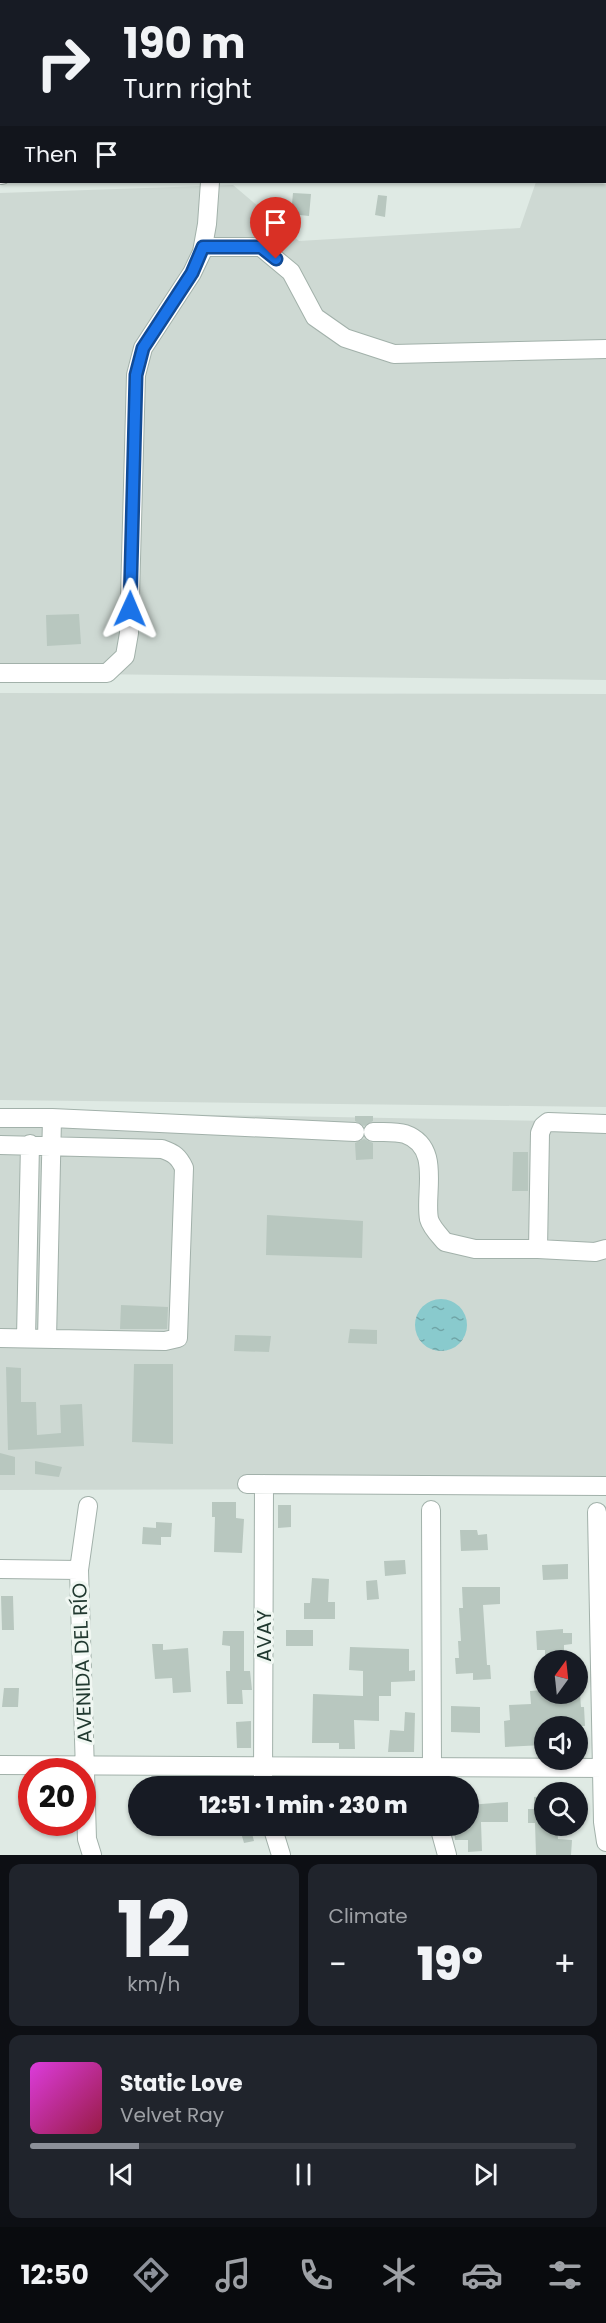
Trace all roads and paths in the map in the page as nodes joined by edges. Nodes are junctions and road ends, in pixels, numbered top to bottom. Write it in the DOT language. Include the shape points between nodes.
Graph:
graph roads {
  1 [pos="210,183"];
  2 [pos="203,247"];
  3 [pos="606,349"];
  4 [pos="0,673"];
  5 [pos="0,1118"];
  6 [pos="52,1118"];
  7 [pos="606,1124"];
  8 [pos="30,1144"];
  9 [pos="0,1145"];
  10 [pos="51,1146"];
  11 [pos="538,1249"];
  12 [pos="606,1249"];
  13 [pos="0,1338"];
  14 [pos="26,1338"];
  15 [pos="47,1339"];
  16 [pos="606,1486"];
  17 [pos="88,1506"];
  18 [pos="431,1510"];
  19 [pos="597,1512"];
  20 [pos="0,1569"];
  21 [pos="79,1570"];
  22 [pos="86,1758"];
  23 [pos="0,1765"];
  24 [pos="18,1765"];
  25 [pos="96,1765"];
  26 [pos="265,1766"];
  27 [pos="432,1768"];
  28 [pos="604,1768"];
  29 [pos="264,1776"];
  30 [pos="433,1776"];
  31 [pos="87,1836"];
  32 [pos="275,1836"];
  33 [pos="442,1836"];
  34 [pos="606,1842"];
  35 [pos="92,1855"];
  36 [pos="281,1855"];
  37 [pos="447,1855"];
  1 -- 2 [label="street"];
  2 -- 3 [label="street" via="261,247 291,272 315,317 345,338 394,354"];
  2 -- 4 [label="street" via="192,273 143,348 136,375 129,633 125,656 107,673"];
  5 -- 6 [label="street"];
  6 -- 10 [label="street"];
  6 -- 11 [label="street" via="404,1133 427,1155 429,1220 445,1242 475,1249"];
  7 -- 11 [label="street" via="548,1122 543,1126"];
  8 -- 9 [label="street"];
  8 -- 10 [label="street"];
  8 -- 14 [label="street"];
  10 -- 15 [label="street"];
  10 -- 15 [label="street" via="162,1149 180,1158 184,1168 178,1338"];
  11 -- 12 [label="street"];
  13 -- 14 [label="street"];
  14 -- 15 [label="street"];
  16 -- 26 [label="street, AVAY" via="255,1484"];
  17 -- 21 [label="street, AVENIDA DEL RÍO"];
  18 -- 27 [label="street"];
  19 -- 28 [label="street"];
  20 -- 21 [label="street"];
  21 -- 22 [label="street, AVENIDA DEL RÍO"];
  23 -- 24 [label="street"];
  25 -- 26 [label="street"];
  26 -- 27 [label="street"];
  26 -- 29 [label="street, AVAY"];
  27 -- 28 [label="street"];
  27 -- 30 [label="street"];
  28 -- 34 [label="street"];
  31 -- 35 [label="street, AVENIDA DEL RÍO"];
  32 -- 36 [label="street"];
  33 -- 37 [label="street"];
}
